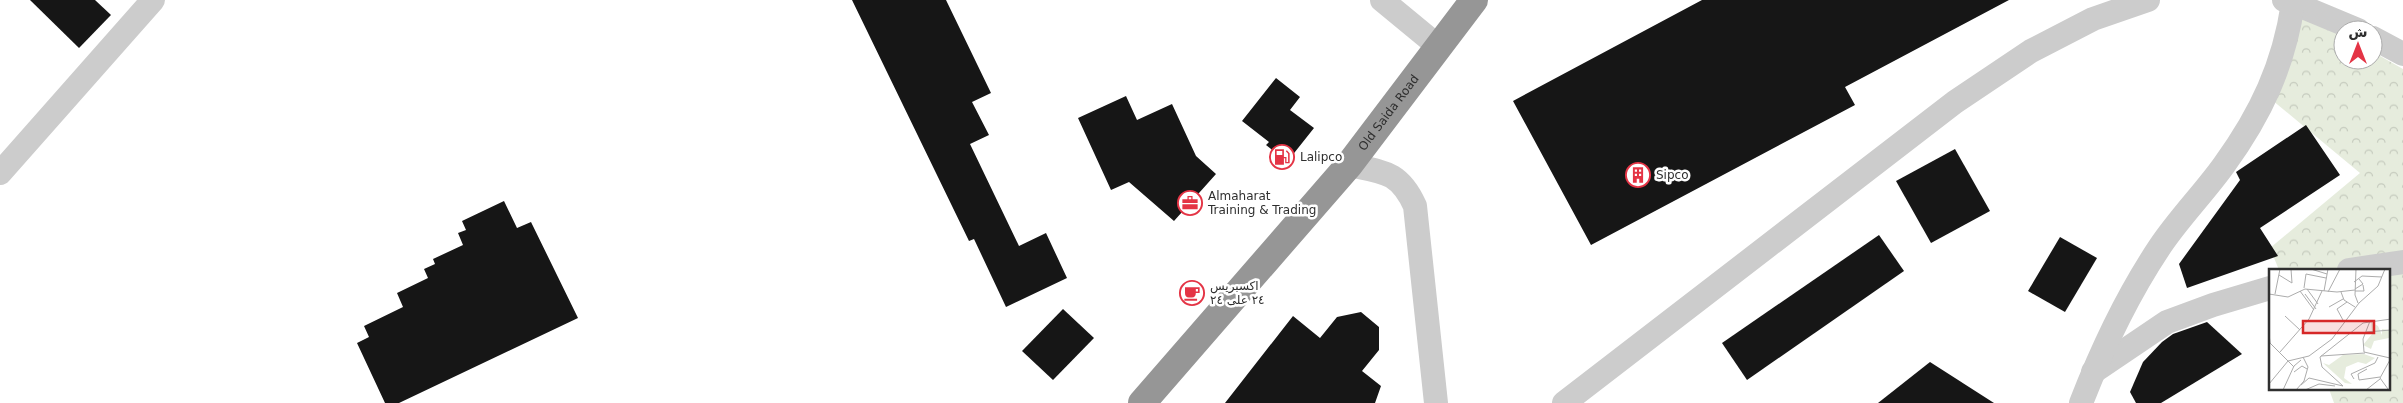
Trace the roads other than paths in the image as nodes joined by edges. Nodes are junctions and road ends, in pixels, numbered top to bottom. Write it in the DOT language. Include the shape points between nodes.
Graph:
graph roads {
  1 [pos="153,0"];
  2 [pos="1382,0"];
  3 [pos="1474,0"];
  4 [pos="2148,0"];
  5 [pos="2289,1"];
  6 [pos="2334,20"];
  7 [pos="2383,43"];
  8 [pos="1439,47"];
  9 [pos="2403,54"];
  10 [pos="1349,165"];
  11 [pos="0,173"];
  12 [pos="2403,262"];
  13 [pos="2356,269"];
  14 [pos="2269,288"];
  15 [pos="2093,372"];
  16 [pos="1142,403"];
  17 [pos="1436,403"];
  18 [pos="1564,403"];
  19 [pos="2081,403"];
  1 -- 11 [label="street"];
  2 -- 8 [label="street"];
  3 -- 8 [label="highway, Old Saida Road"];
  4 -- 18 [label="street" via="2093,19 2031,51 1955,102"];
  5 -- 6 [label="street"];
  5 -- 15 [label="street" via="2288,34 2267,96 2225,164 2159,247 2120,313"];
  7 -- 9 [label="street"];
  8 -- 10 [label="highway, Old Saida Road"];
  10 -- 16 [label="highway, Old Saida Road"];
  10 -- 17 [label="street" via="1389,173 1410,195 1414,206"];
  12 -- 13 [label="street"];
  14 -- 15 [label="street" via="2167,322"];
  15 -- 19 [label="street"];
}
